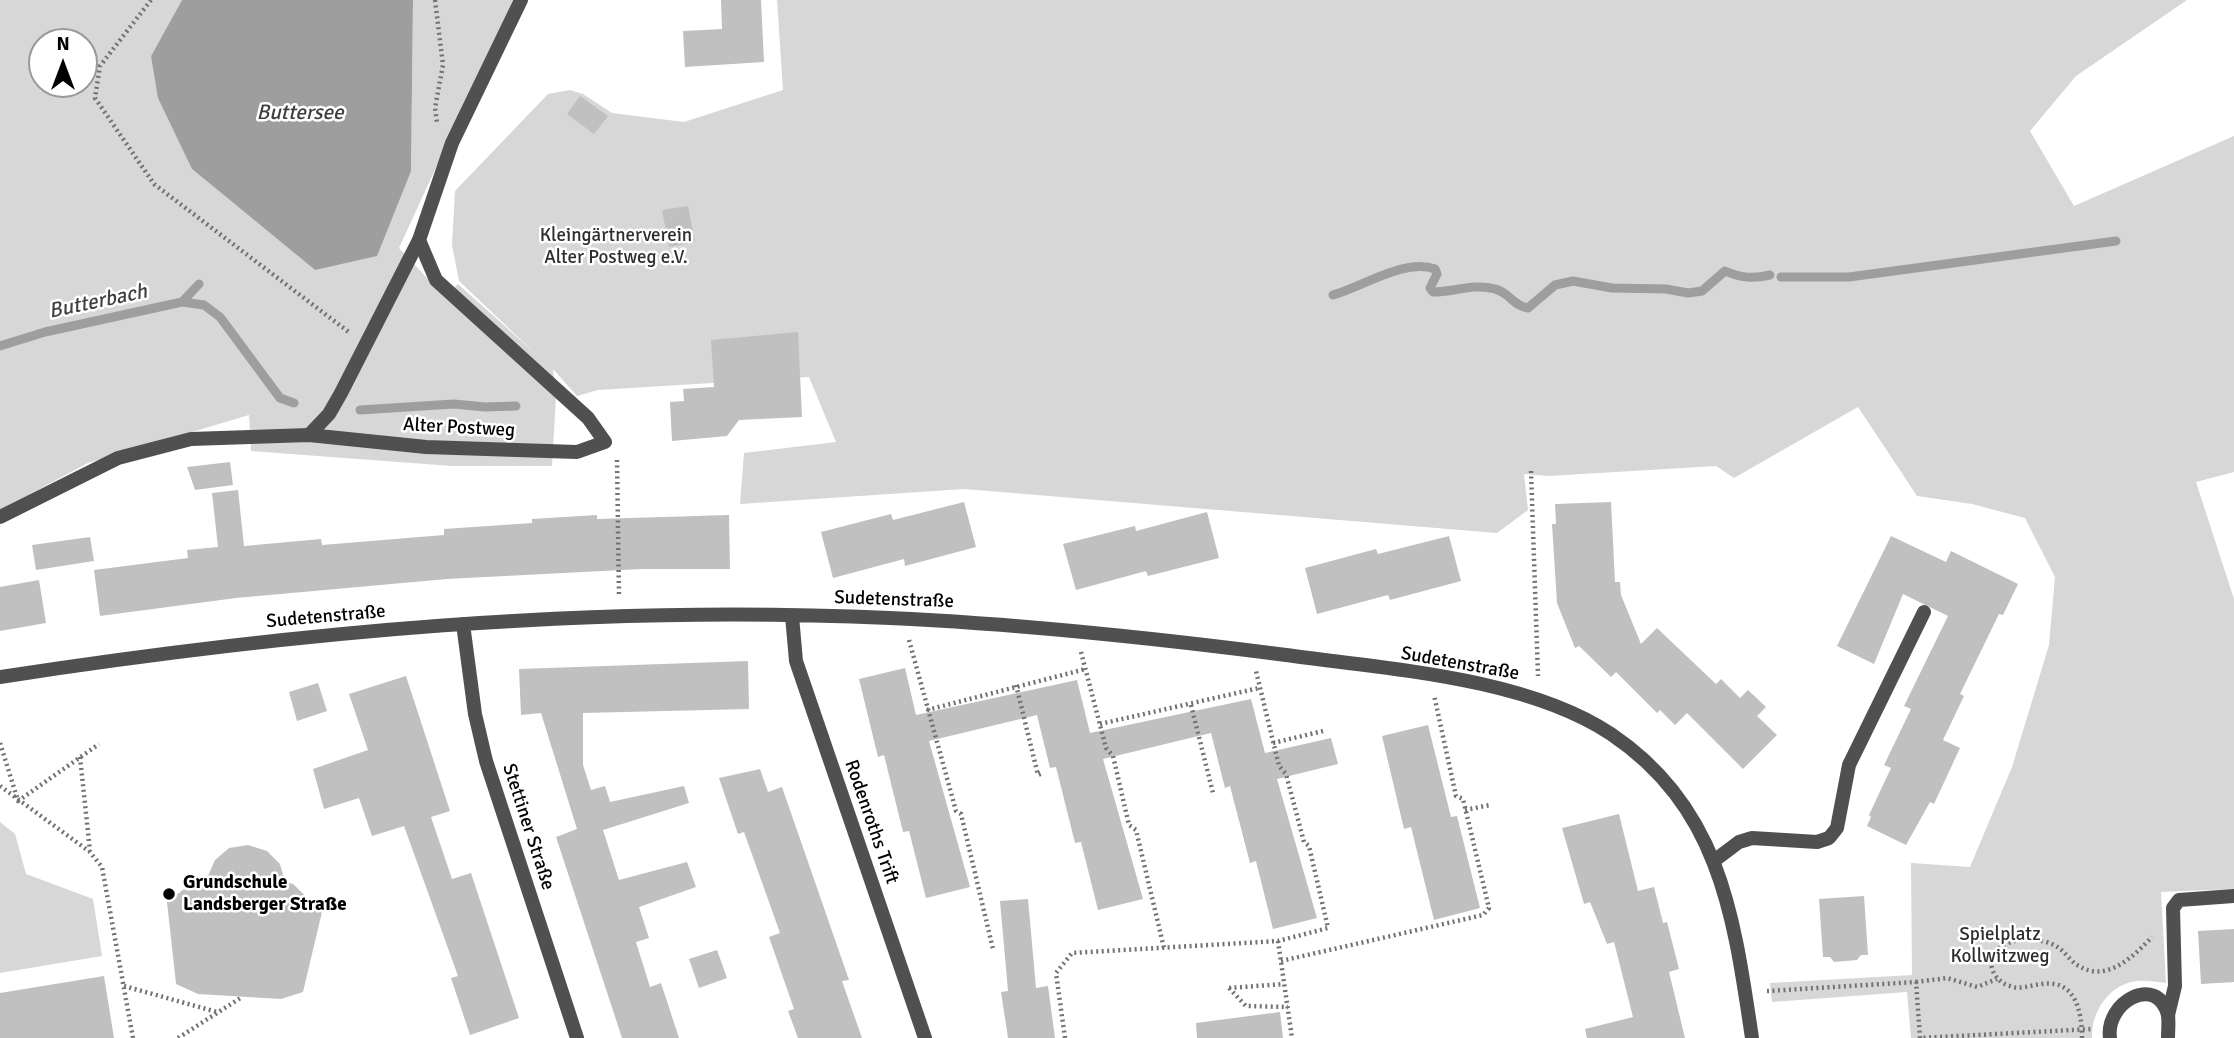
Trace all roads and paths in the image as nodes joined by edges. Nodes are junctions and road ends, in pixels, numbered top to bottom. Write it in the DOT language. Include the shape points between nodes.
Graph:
graph roads {
  1 [pos="151,0"];
  2 [pos="435,0"];
  3 [pos="521,0"];
  4 [pos="452,144"];
  5 [pos="419,240"];
  6 [pos="367,346"];
  7 [pos="309,435"];
  8 [pos="606,442"];
  9 [pos="1531,471"];
  10 [pos="0,517"];
  11 [pos="1924,612"];
  12 [pos="792,616"];
  13 [pos="619,617"];
  14 [pos="904,619"];
  15 [pos="463,624"];
  16 [pos="1076,631"];
  17 [pos="1253,651"];
  18 [pos="1086,669"];
  19 [pos="0,677"];
  20 [pos="1434,677"];
  21 [pos="1016,685"];
  22 [pos="1259,688"];
  23 [pos="1535,698"];
  24 [pos="1191,705"];
  25 [pos="927,710"];
  26 [pos="1100,724"];
  27 [pos="1323,731"];
  28 [pos="0,743"];
  29 [pos="1273,743"];
  30 [pos="99,744"];
  31 [pos="80,757"];
  32 [pos="1043,773"];
  33 [pos="0,786"];
  34 [pos="1213,793"];
  35 [pos="18,801"];
  36 [pos="1490,805"];
  37 [pos="1465,810"];
  38 [pos="90,852"];
  39 [pos="1715,860"];
  40 [pos="2234,896"];
  41 [pos="2174,933"];
  42 [pos="1278,941"];
  43 [pos="1164,948"];
  44 [pos="993,949"];
  45 [pos="1281,961"];
  46 [pos="1997,979"];
  47 [pos="1916,982"];
  48 [pos="1284,984"];
  49 [pos="123,986"];
  50 [pos="1745,993"];
  51 [pos="242,997"];
  52 [pos="1288,1007"];
  53 [pos="217,1012"];
  54 [pos="2168,1015"];
  55 [pos="2082,1029"];
  56 [pos="2109,1033"];
  57 [pos="133,1038"];
  58 [pos="178,1038"];
  59 [pos="577,1038"];
  60 [pos="925,1038"];
  61 [pos="1065,1038"];
  62 [pos="1292,1038"];
  63 [pos="1752,1038"];
  64 [pos="2082,1038"];
  65 [pos="2168,1038"];
  1 -- 6 [label="path" via="100,66 95,98 154,184"];
  2 -- 4 [label="path" via="443,65 435,108 437,124"];
  3 -- 4 [label="street"];
  4 -- 5 [label="street"];
  5 -- 6 [label="street"];
  5 -- 8 [label="street" via="436,280 588,418"];
  6 -- 7 [label="street" via="330,414"];
  7 -- 8 [label="street, Alter Postweg" via="426,447 578,452"];
  7 -- 10 [label="street, Alter Postweg" via="191,439 118,458"];
  8 -- 13 [label="path" via="617,459"];
  9 -- 23 [label="path"];
  11 -- 39 [label="street" via="1849,765 1837,828 1829,838 1817,842 1752,838"];
  12 -- 13 [label="street, Sudetenstraße"];
  12 -- 14 [label="street, Sudetenstraße"];
  12 -- 60 [label="street, Rodenroths Trift" via="796,660"];
  13 -- 15 [label="street, Sudetenstraße"];
  14 -- 16 [label="street, Sudetenstraße"];
  14 -- 25 [label="path"];
  15 -- 19 [label="street, Sudetenstraße" via="246,644"];
  15 -- 59 [label="street, Stettiner Straße" via="486,761"];
  16 -- 17 [label="street, Sudetenstraße"];
  16 -- 18 [label="path"];
  17 -- 20 [label="street, Sudetenstraße"];
  17 -- 22 [label="path"];
  18 -- 21 [label="path"];
  18 -- 26 [label="path"];
  20 -- 23 [label="street, Sudetenstraße"];
  20 -- 37 [label="path" via="1434,702 1456,796 1463,799"];
  21 -- 25 [label="path"];
  21 -- 32 [label="path" via="1038,775"];
  22 -- 24 [label="path"];
  22 -- 29 [label="path"];
  23 -- 39 [label="street, Sudetenstraße" via="1592,723 1645,762 1680,799"];
  24 -- 26 [label="path"];
  24 -- 34 [label="path"];
  25 -- 44 [label="path" via="956,811 961,814"];
  26 -- 43 [label="path" via="1113,756 1129,825 1136,830"];
  27 -- 29 [label="path"];
  28 -- 35 [label="path"];
  29 -- 42 [label="path" via="1309,846 1328,928"];
  30 -- 31 [label="path"];
  31 -- 35 [label="path"];
  31 -- 38 [label="path"];
  33 -- 35 [label="path"];
  35 -- 38 [label="path"];
  36 -- 37 [label="path"];
  37 -- 45 [label="path" via="1489,908 1483,915"];
  38 -- 49 [label="path" via="102,867"];
  39 -- 50 [label="street, Sudetenstraße" via="1730,908"];
  40 -- 41 [label="street" via="2179,900 2173,908"];
  41 -- 46 [label="path" via="2154,936 2136,955 2101,971 2077,965 2056,945 2008,942 1996,950 1991,961"];
  41 -- 54 [label="street" via="2175,986"];
  42 -- 43 [label="path"];
  42 -- 45 [label="path"];
  43 -- 61 [label="path" via="1072,953 1056,973"];
  45 -- 48 [label="path"];
  46 -- 47 [label="path" via="1977,987 1947,978"];
  46 -- 55 [label="path" via="2021,988 2051,982 2064,986 2074,995"];
  47 -- 50 [label="path"];
  47 -- 55 [label="path" via="1920,1038"];
  48 -- 52 [label="path"];
  48 -- 52 [label="path" via="1229,988 1246,1006"];
  49 -- 53 [label="path"];
  49 -- 57 [label="path"];
  50 -- 63 [label="street, Sudetenstraße"];
  51 -- 53 [label="path"];
  52 -- 62 [label="path"];
  53 -- 58 [label="path"];
  54 -- 56 [label="street" via="2158,998 2147,993 2130,997 2115,1010"];
  54 -- 65 [label="street"];
  55 -- 56 [label="path"];
  55 -- 64 [label="path"];
}
